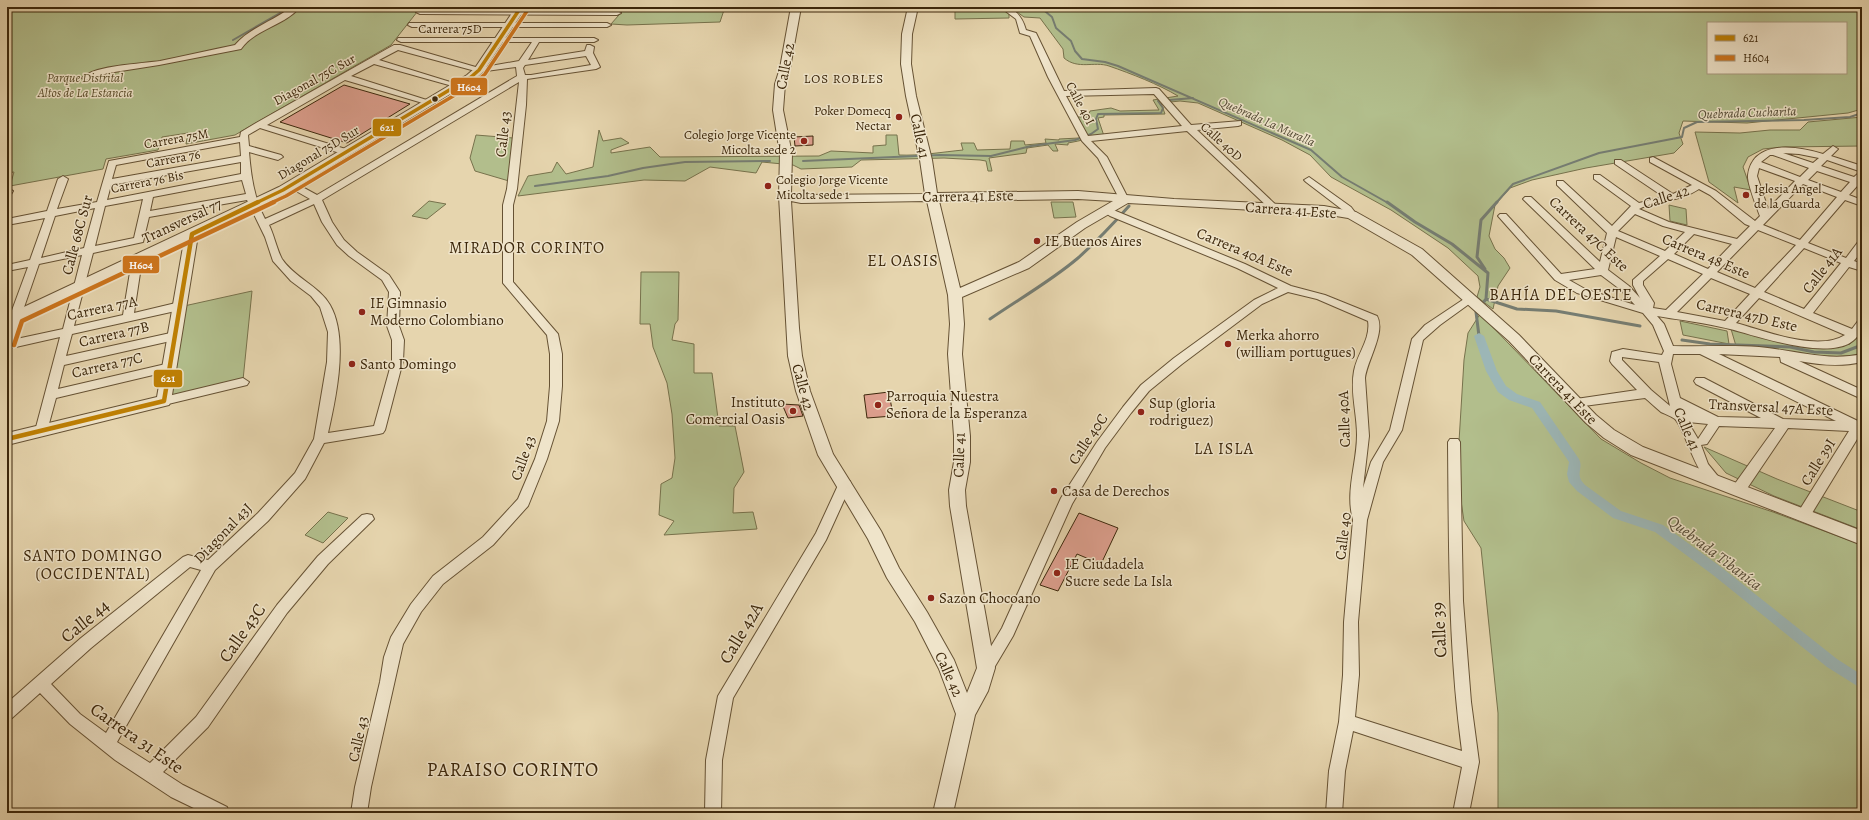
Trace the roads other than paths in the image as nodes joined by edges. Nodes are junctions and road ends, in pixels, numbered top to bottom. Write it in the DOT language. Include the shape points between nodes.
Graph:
graph roads {
  1 [pos="296,7"];
  2 [pos="796,7"];
  3 [pos="913,7"];
  4 [pos="1004,7"];
  5 [pos="422,10"];
  6 [pos="456,10"];
  7 [pos="519,10"];
  8 [pos="619,10"];
  9 [pos="510,24"];
  10 [pos="412,25"];
  11 [pos="607,25"];
  12 [pos="499,40"];
  13 [pos="537,40"];
  14 [pos="594,40"];
  15 [pos="399,44"];
  16 [pos="588,53"];
  17 [pos="373,61"];
  18 [pos="521,64"];
  19 [pos="479,70"];
  20 [pos="521,76"];
  21 [pos="345,77"];
  22 [pos="86,78"];
  23 [pos="456,85"];
  24 [pos="1062,94"];
  25 [pos="429,102"];
  26 [pos="1238,123"];
  27 [pos="259,126"];
  28 [pos="1188,128"];
  29 [pos="1084,137"];
  30 [pos="244,145"];
  31 [pos="1833,149"];
  32 [pos="1770,151"];
  33 [pos="346,152"];
  34 [pos="278,157"];
  35 [pos="1824,158"];
  36 [pos="1653,160"];
  37 [pos="1618,162"];
  38 [pos="112,163"];
  39 [pos="1755,163"];
  40 [pos="1816,167"];
  41 [pos="1862,169"];
  42 [pos="246,176"];
  43 [pos="1597,177"];
  44 [pos="63,179"];
  45 [pos="1309,180"];
  46 [pos="1803,180"];
  47 [pos="1860,180"];
  48 [pos="106,183"];
  49 [pos="1560,183"];
  50 [pos="292,185"];
  51 [pos="1698,186"];
  52 [pos="149,194"];
  53 [pos="785,196"];
  54 [pos="1843,196"];
  55 [pos="932,198"];
  56 [pos="1672,198"];
  57 [pos="317,199"];
  58 [pos="1528,199"];
  59 [pos="1124,200"];
  60 [pos="252,201"];
  61 [pos="1862,203"];
  62 [pos="101,204"];
  63 [pos="1273,207"];
  64 [pos="1635,208"];
  65 [pos="1110,212"];
  66 [pos="51,213"];
  67 [pos="144,215"];
  68 [pos="1352,215"];
  69 [pos="1503,216"];
  70 [pos="1765,216"];
  71 [pos="7,222"];
  72 [pos="263,224"];
  73 [pos="1756,226"];
  74 [pos="1612,232"];
  75 [pos="1691,232"];
  76 [pos="192,234"];
  77 [pos="1739,243"];
  78 [pos="1802,244"];
  79 [pos="1862,244"];
  80 [pos="88,251"];
  81 [pos="1667,255"];
  82 [pos="137,260"];
  83 [pos="35,262"];
  84 [pos="1847,262"];
  85 [pos="7,268"];
  86 [pos="1862,268"];
  87 [pos="1603,271"];
  88 [pos="1711,273"];
  89 [pos="1559,278"];
  90 [pos="79,287"];
  91 [pos="1287,288"];
  92 [pos="1757,294"];
  93 [pos="955,295"];
  94 [pos="1473,301"];
  95 [pos="180,306"];
  96 [pos="1647,311"];
  97 [pos="1669,314"];
  98 [pos="1806,314"];
  99 [pos="12,317"];
  100 [pos="128,318"];
  101 [pos="1373,319"];
  102 [pos="1862,324"];
  103 [pos="1728,326"];
  104 [pos="67,331"];
  105 [pos="1854,334"];
  106 [pos="175,336"];
  107 [pos="7,344"];
  108 [pos="1704,351"];
  109 [pos="1771,352"];
  110 [pos="1667,355"];
  111 [pos="1858,360"];
  112 [pos="59,362"];
  113 [pos="170,367"];
  114 [pos="1700,381"];
  115 [pos="243,382"];
  116 [pos="1647,392"];
  117 [pos="50,395"];
  118 [pos="1862,395"];
  119 [pos="1675,400"];
  120 [pos="164,401"];
  121 [pos="1576,403"];
  122 [pos="1679,416"];
  123 [pos="1716,421"];
  124 [pos="1784,425"];
  125 [pos="1860,427"];
  126 [pos="41,430"];
  127 [pos="7,439"];
  128 [pos="320,439"];
  129 [pos="1703,441"];
  130 [pos="1454,442"];
  131 [pos="1715,480"];
  132 [pos="845,485"];
  133 [pos="1739,489"];
  134 [pos="1804,514"];
  135 [pos="367,519"];
  136 [pos="1360,520"];
  137 [pos="1862,538"];
  138 [pos="210,566"];
  139 [pos="986,668"];
  140 [pos="40,683"];
  141 [pos="7,713"];
  142 [pos="966,714"];
  143 [pos="1347,722"];
  144 [pos="108,744"];
  145 [pos="1471,762"];
  146 [pos="151,773"];
  147 [pos="221,813"];
  148 [pos="359,813"];
  149 [pos="713,813"];
  150 [pos="943,813"];
  151 [pos="1334,813"];
  152 [pos="1461,813"];
  1 -- 22 [label="street" via="244,39 238,48 101,72"];
  2 -- 53 [label="street, Calle 42" via="780,84 778,110 786,154"];
  3 -- 55 [label="street, Calle 41" via="907,34 906,64"];
  4 -- 24 [label="street, Calle 40I" via="1019,18 1023,31 1033,35"];
  5 -- 6 [label="street"];
  5 -- 10 [label="street"];
  6 -- 7 [label="street"];
  7 -- 8 [label="street"];
  7 -- 9 [label="street"];
  8 -- 11 [label="street"];
  9 -- 10 [label="street"];
  9 -- 11 [label="street"];
  9 -- 12 [label="street"];
  10 -- 15 [label="street"];
  11 -- 14 [label="street"];
  12 -- 13 [label="street, Carrera 75D"];
  12 -- 15 [label="street, Carrera 75D"];
  12 -- 19 [label="street"];
  13 -- 14 [label="street, Carrera 75D"];
  13 -- 18 [label="street"];
  14 -- 16 [label="street"];
  15 -- 17 [label="street, Diagonal 75C Sur"];
  15 -- 19 [label="street"];
  16 -- 18 [label="street"];
  16 -- 20 [label="street" via="596,66 531,77"];
  17 -- 21 [label="street, Diagonal 75C Sur"];
  17 -- 23 [label="street"];
  18 -- 19 [label="street"];
  18 -- 20 [label="street, Calle 43"];
  19 -- 23 [label="street, Diagonal 75D Sur"];
  20 -- 57 [label="street"];
  20 -- 148 [label="street, Calle 43" via="522,105 508,205 508,283 552,334 556,354 553,421 523,502 488,541 438,580 416,608 396,642"];
  21 -- 25 [label="street"];
  21 -- 27 [label="street, Diagonal 75C Sur"];
  23 -- 25 [label="street, Diagonal 75D Sur"];
  24 -- 28 [label="street, Calle 40D" via="1160,97"];
  24 -- 29 [label="street, Calle 40I"];
  25 -- 33 [label="street, Diagonal 75D Sur"];
  26 -- 28 [label="street"];
  27 -- 30 [label="street, Diagonal 75C Sur"];
  27 -- 33 [label="street"];
  28 -- 29 [label="street"];
  28 -- 63 [label="street, Calle 40D"];
  29 -- 59 [label="street, Calle 40I" via="1102,157"];
  30 -- 34 [label="street"];
  30 -- 38 [label="street, Carrera 75M"];
  30 -- 42 [label="street, Diagonal 43J"];
  30 -- 48 [label="street, Carrera 76"];
  31 -- 35 [label="street"];
  32 -- 35 [label="street" via="1799,151"];
  32 -- 39 [label="street"];
  32 -- 40 [label="street"];
  33 -- 50 [label="street, Diagonal 75D Sur"];
  35 -- 40 [label="street"];
  35 -- 41 [label="street"];
  36 -- 51 [label="street"];
  37 -- 56 [label="street"];
  38 -- 48 [label="street, Calle 68C Sur"];
  39 -- 46 [label="street"];
  39 -- 70 [label="street" via="1752,176"];
  40 -- 46 [label="street"];
  40 -- 47 [label="street"];
  42 -- 52 [label="street, Carrera 76 Bis"];
  42 -- 60 [label="street, Diagonal 43J"];
  43 -- 64 [label="street"];
  44 -- 66 [label="street"];
  45 -- 68 [label="street" via="1348,209"];
  46 -- 54 [label="street"];
  46 -- 70 [label="street"];
  47 -- 54 [label="street"];
  48 -- 62 [label="street, Calle 68C Sur"];
  49 -- 74 [label="street, Carrera 48 Este"];
  50 -- 57 [label="street"];
  50 -- 60 [label="street, Diagonal 75D Sur"];
  51 -- 56 [label="street, Calle 42"];
  51 -- 73 [label="street" via="1713,193 1739,217"];
  52 -- 62 [label="street, Carrera 76 Bis"];
  52 -- 67 [label="street"];
  53 -- 55 [label="street, Carrera 41 Este" via="801,199"];
  53 -- 132 [label="street, Calle 42" via="795,356 813,422 826,455"];
  54 -- 61 [label="street"];
  54 -- 78 [label="street"];
  55 -- 59 [label="street, Carrera 41 Este" via="1078,195"];
  55 -- 93 [label="street, Calle 41"];
  56 -- 64 [label="street, Calle 42"];
  57 -- 72 [label="street"];
  57 -- 128 [label="street" via="324,220 336,236 354,255 369,263 393,286 395,307 392,327 398,340 396,363 379,430"];
  58 -- 87 [label="street, Carrera 47C Este"];
  59 -- 63 [label="street, Carrera 41 Este"];
  59 -- 65 [label="street"];
  60 -- 67 [label="street"];
  60 -- 72 [label="street, Diagonal 43J"];
  60 -- 76 [label="street, Transversal 77"];
  62 -- 66 [label="street, Carrera 76 Bis"];
  62 -- 80 [label="street, Calle 68C Sur"];
  63 -- 68 [label="street, Carrera 41 Este" via="1324,210"];
  64 -- 74 [label="street, Calle 42"];
  64 -- 75 [label="street" via="1666,224"];
  65 -- 91 [label="street, Carrera 40A Este" via="1241,266"];
  65 -- 93 [label="street" via="1024,265"];
  66 -- 71 [label="street, Carrera 76 Bis"];
  66 -- 83 [label="street"];
  67 -- 80 [label="street" via="139,240"];
  68 -- 94 [label="street, Carrera 41 Este" via="1417,252"];
  69 -- 89 [label="street, Carrera 47D Este"];
  70 -- 73 [label="street"];
  72 -- 128 [label="street, Diagonal 43J" via="277,259 325,306 334,332 333,362"];
  73 -- 77 [label="street"];
  73 -- 78 [label="street"];
  74 -- 81 [label="street, Carrera 48 Este"];
  74 -- 87 [label="street"];
  75 -- 77 [label="street"];
  75 -- 81 [label="street"];
  76 -- 82 [label="street, Transversal 77"];
  76 -- 95 [label="street"];
  77 -- 88 [label="street"];
  78 -- 84 [label="street"];
  78 -- 92 [label="street"];
  79 -- 84 [label="street, Calle 41A"];
  80 -- 83 [label="street"];
  80 -- 90 [label="street, Calle 68C Sur"];
  81 -- 88 [label="street, Carrera 48 Este"];
  81 -- 96 [label="street" via="1638,280 1648,303"];
  82 -- 90 [label="street, Transversal 77"];
  82 -- 100 [label="street"];
  83 -- 85 [label="street"];
  83 -- 99 [label="street"];
  84 -- 86 [label="street"];
  84 -- 98 [label="street, Calle 41A"];
  87 -- 89 [label="street"];
  87 -- 96 [label="street, Carrera 47C Este" via="1625,288"];
  88 -- 92 [label="street, Carrera 48 Este"];
  88 -- 97 [label="street"];
  89 -- 96 [label="street, Carrera 47D Este" via="1581,291"];
  90 -- 99 [label="street, Transversal 77"];
  90 -- 104 [label="street, Calle 68C Sur"];
  91 -- 101 [label="street, Carrera 40A Este" via="1321,297"];
  91 -- 139 [label="street, Calle 40C" via="1258,302 1229,322 1145,388 1136,399 1101,445 1066,502 1008,632"];
  92 -- 98 [label="street, Carrera 48 Este"];
  92 -- 103 [label="street"];
  93 -- 139 [label="street, Calle 41" via="955,354 962,436 958,506"];
  94 -- 121 [label="street, Carrera 41 Este" via="1514,338"];
  94 -- 136 [label="street, Calle 40" via="1424,331 1418,339 1396,430 1377,462"];
  95 -- 100 [label="street, Carrera 77A"];
  95 -- 106 [label="street"];
  96 -- 97 [label="street, Carrera 47D Este"];
  96 -- 110 [label="street, Carrera 47C Este" via="1658,324"];
  97 -- 103 [label="street, Carrera 47D Este"];
  98 -- 105 [label="street, Carrera 48 Este"];
  99 -- 107 [label="street"];
  100 -- 104 [label="street, Carrera 77A"];
  101 -- 136 [label="street, Calle 40A" via="1370,343 1360,369 1358,401 1363,434 1356,502"];
  102 -- 105 [label="street"];
  103 -- 105 [label="street, Carrera 47D Este" via="1818,345 1847,341"];
  104 -- 107 [label="street, Carrera 77A"];
  104 -- 112 [label="street, Calle 68C Sur"];
  106 -- 112 [label="street, Carrera 77B"];
  106 -- 113 [label="street"];
  108 -- 109 [label="street"];
  108 -- 110 [label="street"];
  108 -- 125 [label="street"];
  109 -- 111 [label="street" via="1819,360"];
  109 -- 118 [label="street, Carrera 47D Este"];
  110 -- 116 [label="street" via="1616,354 1616,361"];
  110 -- 119 [label="street, Calle 41"];
  112 -- 117 [label="street, Calle 68C Sur"];
  113 -- 117 [label="street, Carrera 77C"];
  113 -- 120 [label="street"];
  114 -- 124 [label="street"];
  115 -- 120 [label="street"];
  116 -- 121 [label="street"];
  116 -- 122 [label="street" via="1666,409"];
  117 -- 126 [label="street, Calle 68C Sur"];
  119 -- 122 [label="street, Calle 41"];
  119 -- 123 [label="street"];
  120 -- 126 [label="street"];
  121 -- 131 [label="street, Carrera 41 Este" via="1609,434 1635,450"];
  122 -- 123 [label="street, Transversal 47A Este"];
  122 -- 131 [label="street, Calle 41" via="1703,466"];
  123 -- 124 [label="street, Transversal 47A Este"];
  123 -- 129 [label="street"];
  124 -- 125 [label="street, Transversal 47A Este"];
  124 -- 133 [label="street"];
  125 -- 134 [label="street, Calle 39I"];
  126 -- 127 [label="street"];
  128 -- 138 [label="street, Diagonal 43J" via="300,476 263,517"];
  130 -- 145 [label="street, Calle 39" via="1456,601 1463,702"];
  131 -- 133 [label="street, Carrera 41 Este"];
  132 -- 142 [label="street, Calle 42" via="893,573 929,631 947,666"];
  132 -- 149 [label="street, Calle 42A" via="821,536 726,696 714,760"];
  133 -- 134 [label="street, Carrera 41 Este"];
  134 -- 137 [label="street, Carrera 41 Este"];
  135 -- 146 [label="street, Calle 43C" via="323,560 282,609 202,722"];
  136 -- 143 [label="street, Calle 40" via="1351,622 1351,675"];
  138 -- 140 [label="street, Calle 44" via="188,561"];
  138 -- 144 [label="street, Diagonal 43J"];
  139 -- 142 [label="street, Calle 41"];
  140 -- 141 [label="street, Calle 44"];
  140 -- 144 [label="street, Carrera 31 Este" via="75,719"];
  142 -- 150 [label="street, Calle 41"];
  143 -- 145 [label="street"];
  143 -- 151 [label="street, Calle 40" via="1337,771"];
  144 -- 146 [label="street, Carrera 31 Este"];
  145 -- 152 [label="street, Calle 39"];
  146 -- 147 [label="street, Carrera 31 Este" via="177,791"];
}
